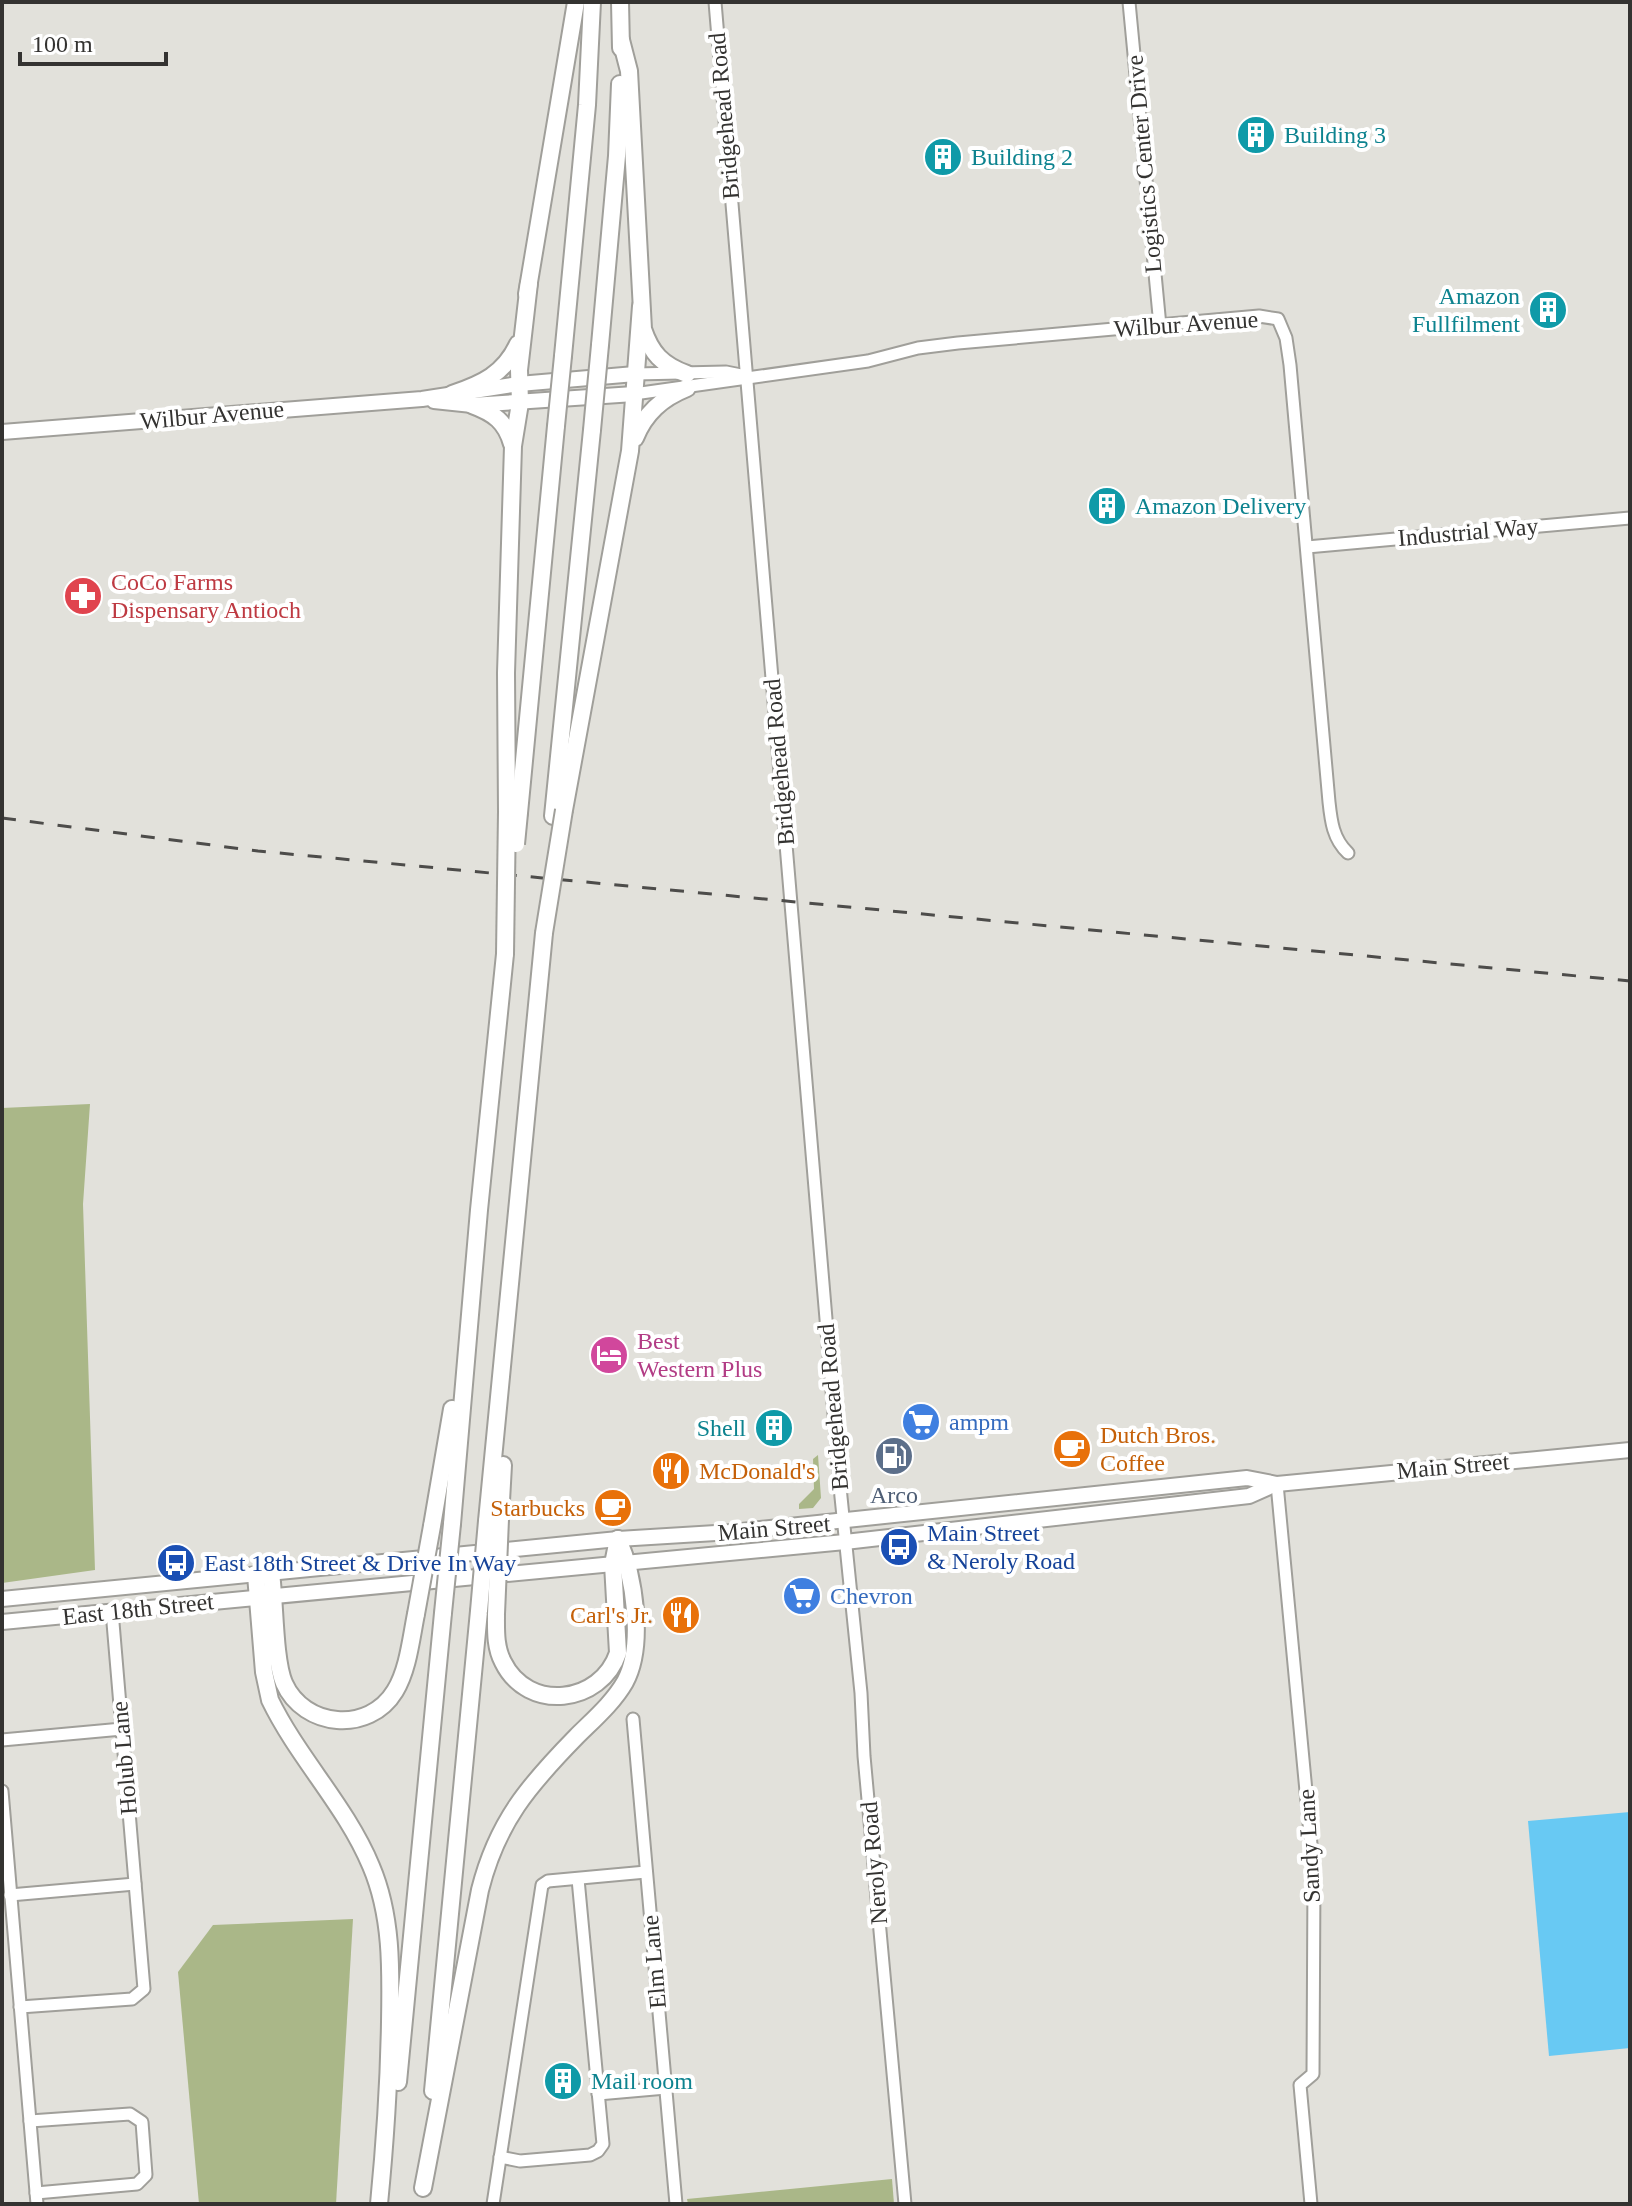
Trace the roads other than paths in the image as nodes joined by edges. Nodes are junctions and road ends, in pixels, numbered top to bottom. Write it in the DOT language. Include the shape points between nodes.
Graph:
graph roads {
  1 [pos="576,2"];
  2 [pos="592,2"];
  3 [pos="620,2"];
  4 [pos="715,2"];
  5 [pos="1129,2"];
  6 [pos="621,40"];
  7 [pos="529,283"];
  8 [pos="641,306"];
  9 [pos="1160,326"];
  10 [pos="635,374"];
  11 [pos="746,376"];
  12 [pos="687,381"];
  13 [pos="519,384"];
  14 [pos="452,394"];
  15 [pos="634,394"];
  16 [pos="422,399"];
  17 [pos="520,403"];
  18 [pos="472,405"];
  19 [pos="2,432"];
  20 [pos="513,446"];
  21 [pos="630,451"];
  22 [pos="1630,518"];
  23 [pos="1307,547"];
  24 [pos="513,813"];
  25 [pos="559,813"];
  26 [pos="1348,853"];
  27 [pos="479,1210"];
  28 [pos="1630,1450"];
  29 [pos="1277,1484"];
  30 [pos="493,1520"];
  31 [pos="843,1522"];
  32 [pos="618,1539"];
  33 [pos="845,1542"];
  34 [pos="620,1564"];
  35 [pos="263,1574"];
  36 [pos="266,1597"];
  37 [pos="2,1599"];
  38 [pos="112,1611"];
  39 [pos="2,1622"];
  40 [pos="633,1719"];
  41 [pos="122,1729"];
  42 [pos="2,1740"];
  43 [pos="2,1791"];
  44 [pos="646,1872"];
  45 [pos="578,1879"];
  46 [pos="135,1884"];
  47 [pos="10,1895"];
  48 [pos="20,2007"];
  49 [pos="666,2088"];
  50 [pos="598,2094"];
  51 [pos="30,2121"];
  52 [pos="500,2157"];
  53 [pos="423,2196"];
  54 [pos="37,2199"];
  55 [pos="379,2204"];
  56 [pos="386,2204"];
  57 [pos="493,2204"];
  58 [pos="676,2204"];
  59 [pos="905,2204"];
  60 [pos="1311,2204"];
  1 -- 7 [label="highway"];
  2 -- 24 [label="highway, bridge" via="586,120"];
  3 -- 6 [label="highway"];
  4 -- 11 [label="street, Bridgehead Road"];
  5 -- 9 [label="street, Logistics Center Drive"];
  6 -- 8 [label="highway" via="629,71"];
  6 -- 25 [label="highway, bridge" via="617,156"];
  7 -- 13 [label="highway"];
  7 -- 14 [label="highway" via="518,343 507,365"];
  8 -- 10 [label="highway"];
  8 -- 12 [label="highway" via="651,350"];
  9 -- 11 [label="street, Wilbur Avenue" via="918,348 868,361"];
  9 -- 23 [label="street, Wilbur Avenue" via="1259,316 1278,319 1290,365"];
  10 -- 12 [label="street, Wilbur Avenue"];
  10 -- 13 [label="main road, Wilbur Avenue"];
  10 -- 15 [label="highway"];
  11 -- 12 [label="street, Wilbur Avenue" via="726,382"];
  11 -- 31 [label="street, Bridgehead Road"];
  12 -- 15 [label="street, Wilbur Avenue"];
  12 -- 21 [label="highway" via="647,415"];
  13 -- 14 [label="main road, Wilbur Avenue"];
  13 -- 17 [label="highway"];
  14 -- 16 [label="main road, Wilbur Avenue"];
  15 -- 17 [label="main road, Wilbur Avenue"];
  15 -- 21 [label="highway"];
  16 -- 18 [label="main road, Wilbur Avenue"];
  16 -- 19 [label="main road, Wilbur Avenue"];
  17 -- 18 [label="main road, Wilbur Avenue"];
  17 -- 20 [label="highway"];
  18 -- 20 [label="highway" via="499,418"];
  20 -- 24 [label="highway" via="506,673"];
  21 -- 25 [label="highway"];
  22 -- 23 [label="street, Industrial Way"];
  23 -- 26 [label="street, Wilbur Avenue" via="1332,828"];
  24 -- 27 [label="highway, bridge" via="505,954"];
  25 -- 30 [label="highway, bridge" via="511,1272"];
  27 -- 36 [label="highway, bridge" via="470,1237 456,1390 416,1614 395,1691 374,1712 349,1721 307,1711 283,1681"];
  27 -- 56 [label="highway, bridge"];
  28 -- 29 [label="main road, Main Street"];
  29 -- 31 [label="main road, Main Street" via="1247,1478"];
  29 -- 33 [label="main road, Main Street" via="1249,1496"];
  29 -- 60 [label="street, Sandy Lane" via="1314,1876 1313,2074 1300,2085"];
  30 -- 34 [label="highway, bridge" via="497,1648 508,1672 541,1694 581,1693 614,1666"];
  30 -- 53 [label="highway, bridge" via="479,1611"];
  31 -- 32 [label="main road, Main Street"];
  31 -- 33 [label="street, Neroly Road"];
  32 -- 34 [label="highway"];
  32 -- 35 [label="main road, Main Street"];
  33 -- 34 [label="main road, Main Street"];
  33 -- 59 [label="street, Neroly Road"];
  34 -- 36 [label="main road, Main Street"];
  34 -- 53 [label="highway" via="635,1640 631,1668 607,1706 525,1793 490,1854"];
  35 -- 36 [label="highway"];
  35 -- 37 [label="main road, East 18th Street"];
  36 -- 38 [label="main road, East 18th Street"];
  36 -- 55 [label="highway" via="264,1672 270,1700 365,1852 386,1914 389,2053"];
  38 -- 39 [label="main road, East 18th Street"];
  38 -- 41 [label="street, Holub Lane"];
  40 -- 44 [label="street, Elm Lane"];
  41 -- 42 [label="street"];
  41 -- 46 [label="street, Holub Lane"];
  43 -- 47 [label="street"];
  44 -- 45 [label="street"];
  44 -- 49 [label="street, Elm Lane"];
  45 -- 50 [label="street"];
  45 -- 52 [label="street" via="548,1881 539,1892"];
  46 -- 47 [label="street"];
  46 -- 48 [label="street, Holub Lane" via="144,1989 139,1996"];
  47 -- 48 [label="street"];
  48 -- 51 [label="street"];
  49 -- 50 [label="street"];
  49 -- 58 [label="street, Elm Lane"];
  50 -- 52 [label="street" via="603,2144 598,2151 520,2161"];
  51 -- 54 [label="street"];
  51 -- 54 [label="street" via="130,2114 142,2122 146,2175 137,2184"];
  52 -- 57 [label="street"];
}
